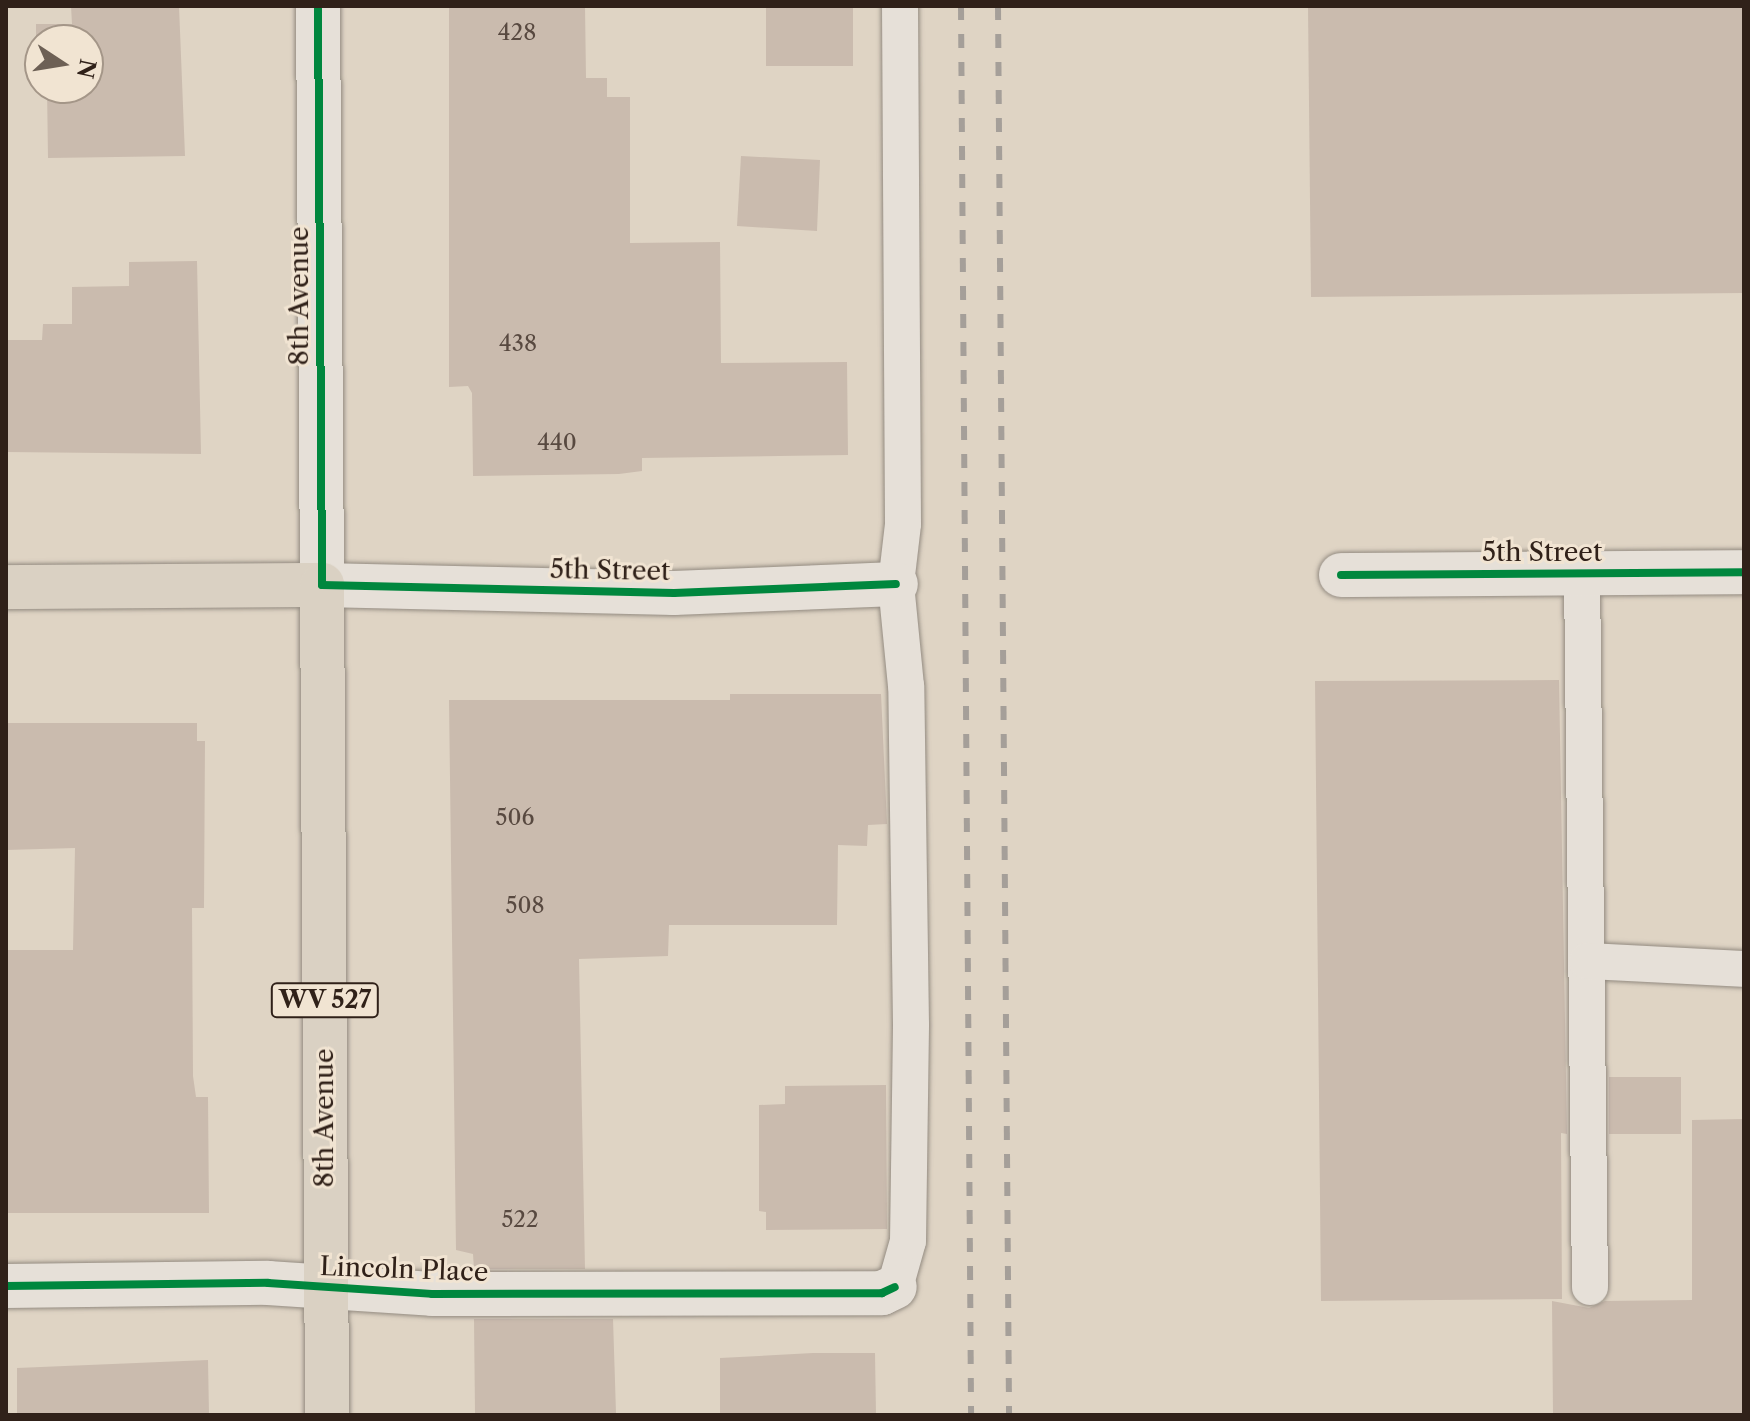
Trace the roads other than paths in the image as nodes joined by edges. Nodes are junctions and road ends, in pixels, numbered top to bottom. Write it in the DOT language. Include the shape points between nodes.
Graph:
graph roads {
  1 [pos="318,6"];
  2 [pos="900,6"];
  3 [pos="1744,572"];
  4 [pos="1582,573"];
  5 [pos="1341,575"];
  6 [pos="896,584"];
  7 [pos="322,585"];
  8 [pos="6,587"];
  9 [pos="1587,961"];
  10 [pos="1744,969"];
  11 [pos="6,1286"];
  12 [pos="895,1287"];
  13 [pos="1590,1287"];
  14 [pos="326,1289"];
  15 [pos="327,1415"];
  1 -- 7 [label="street, 8th Avenue"];
  2 -- 6 [label="lane" via="903,524"];
  3 -- 4 [label="street, 5th Street"];
  4 -- 5 [label="street, 5th Street"];
  4 -- 9 [label="lane"];
  6 -- 7 [label="street, 5th Street" via="674,593"];
  6 -- 12 [label="lane" via="906,686 911,1025 908,1241"];
  7 -- 8 [label="main road, 5th Street"];
  7 -- 14 [label="main road, 8th Avenue / WV 527"];
  9 -- 10 [label="lane"];
  9 -- 13 [label="lane"];
  11 -- 14 [label="street, Lincoln Place" via="268,1283"];
  12 -- 14 [label="street, Lincoln Place" via="820,1293"];
  14 -- 15 [label="main road, 8th Avenue / WV 527"];
}
